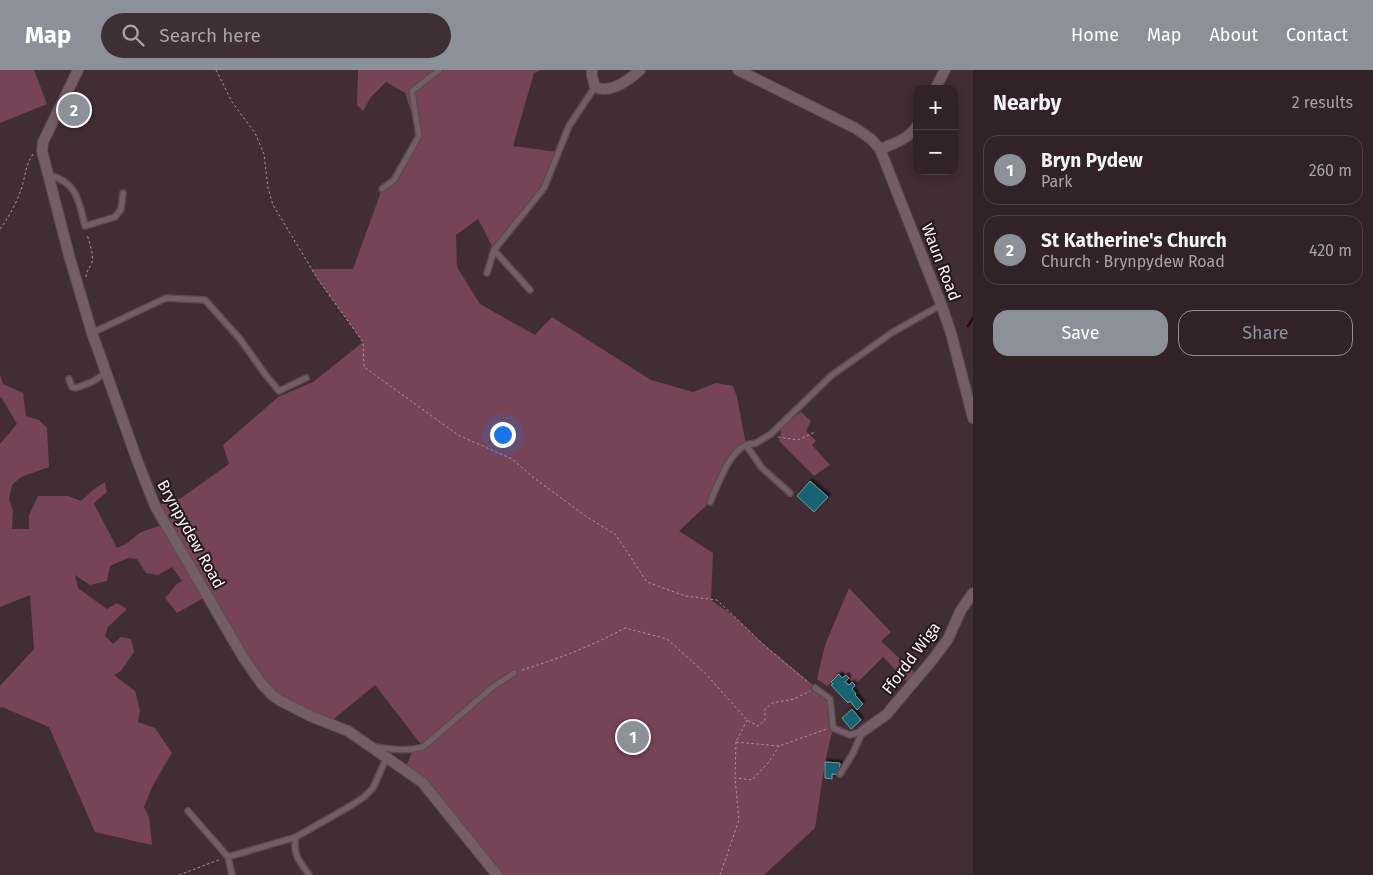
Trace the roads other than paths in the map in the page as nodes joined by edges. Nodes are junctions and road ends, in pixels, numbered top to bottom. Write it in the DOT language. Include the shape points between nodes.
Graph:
graph roads {
  1 [pos="78,70"];
  2 [pos="439,70"];
  3 [pos="592,70"];
  4 [pos="640,70"];
  5 [pos="738,70"];
  6 [pos="945,70"];
  7 [pos="937,85"];
  8 [pos="595,87"];
  9 [pos="914,130"];
  10 [pos="880,149"];
  11 [pos="48,175"];
  12 [pos="382,189"];
  13 [pos="122,193"];
  14 [pos="494,250"];
  15 [pos="486,274"];
  16 [pos="530,290"];
  17 [pos="941,304"];
  18 [pos="92,333"];
  19 [pos="106,373"];
  20 [pos="306,378"];
  21 [pos="69,379"];
  22 [pos="973,418"];
  23 [pos="746,446"];
  24 [pos="790,493"];
  25 [pos="710,502"];
  26 [pos="973,593"];
  27 [pos="514,673"];
  28 [pos="815,688"];
  29 [pos="862,731"];
  30 [pos="368,746"];
  31 [pos="386,759"];
  32 [pos="840,774"];
  33 [pos="188,811"];
  34 [pos="296,837"];
  35 [pos="228,856"];
  36 [pos="232,875"];
  37 [pos="309,875"];
  38 [pos="497,875"];
  1 -- 11 [label="street, Brynpydew Road" via="43,142"];
  2 -- 12 [label="lane" via="412,91 419,136 394,180"];
  3 -- 8 [label="street"];
  4 -- 8 [label="street" via="608,89"];
  5 -- 10 [label="street" via="855,128"];
  6 -- 7 [label="street"];
  8 -- 14 [label="lane" via="569,126 544,188"];
  9 -- 10 [label="street" via="903,140"];
  10 -- 17 [label="street, Waun Road"];
  11 -- 13 [label="lane" via="59,178 74,190 85,226 115,217 121,209"];
  11 -- 18 [label="street, Brynpydew Road"];
  14 -- 15 [label="lane"];
  14 -- 16 [label="lane"];
  17 -- 22 [label="street, Waun Road"];
  17 -- 23 [label="lane" via="832,375 771,434"];
  18 -- 19 [label="street, Brynpydew Road"];
  18 -- 20 [label="lane" via="166,298 205,300 279,391"];
  19 -- 21 [label="lane" via="76,388"];
  19 -- 30 [label="street, Brynpydew Road" via="155,506 261,683 281,701 348,732"];
  23 -- 24 [label="lane" via="762,468"];
  23 -- 25 [label="lane" via="737,452 724,470"];
  26 -- 29 [label="street, Ffordd Wiga" via="961,610 948,640 928,665 886,715"];
  27 -- 30 [label="lane" via="494,686 423,747 402,751"];
  28 -- 29 [label="lane" via="830,699 833,728 850,735"];
  29 -- 32 [label="lane"];
  30 -- 31 [label="street, Brynpydew Road"];
  31 -- 34 [label="lane" via="373,788 364,797"];
  31 -- 38 [label="street, Brynpydew Road" via="422,782"];
  33 -- 35 [label="lane"];
  34 -- 35 [label="lane"];
  34 -- 37 [label="lane" via="296,857"];
  35 -- 36 [label="lane"];
}
